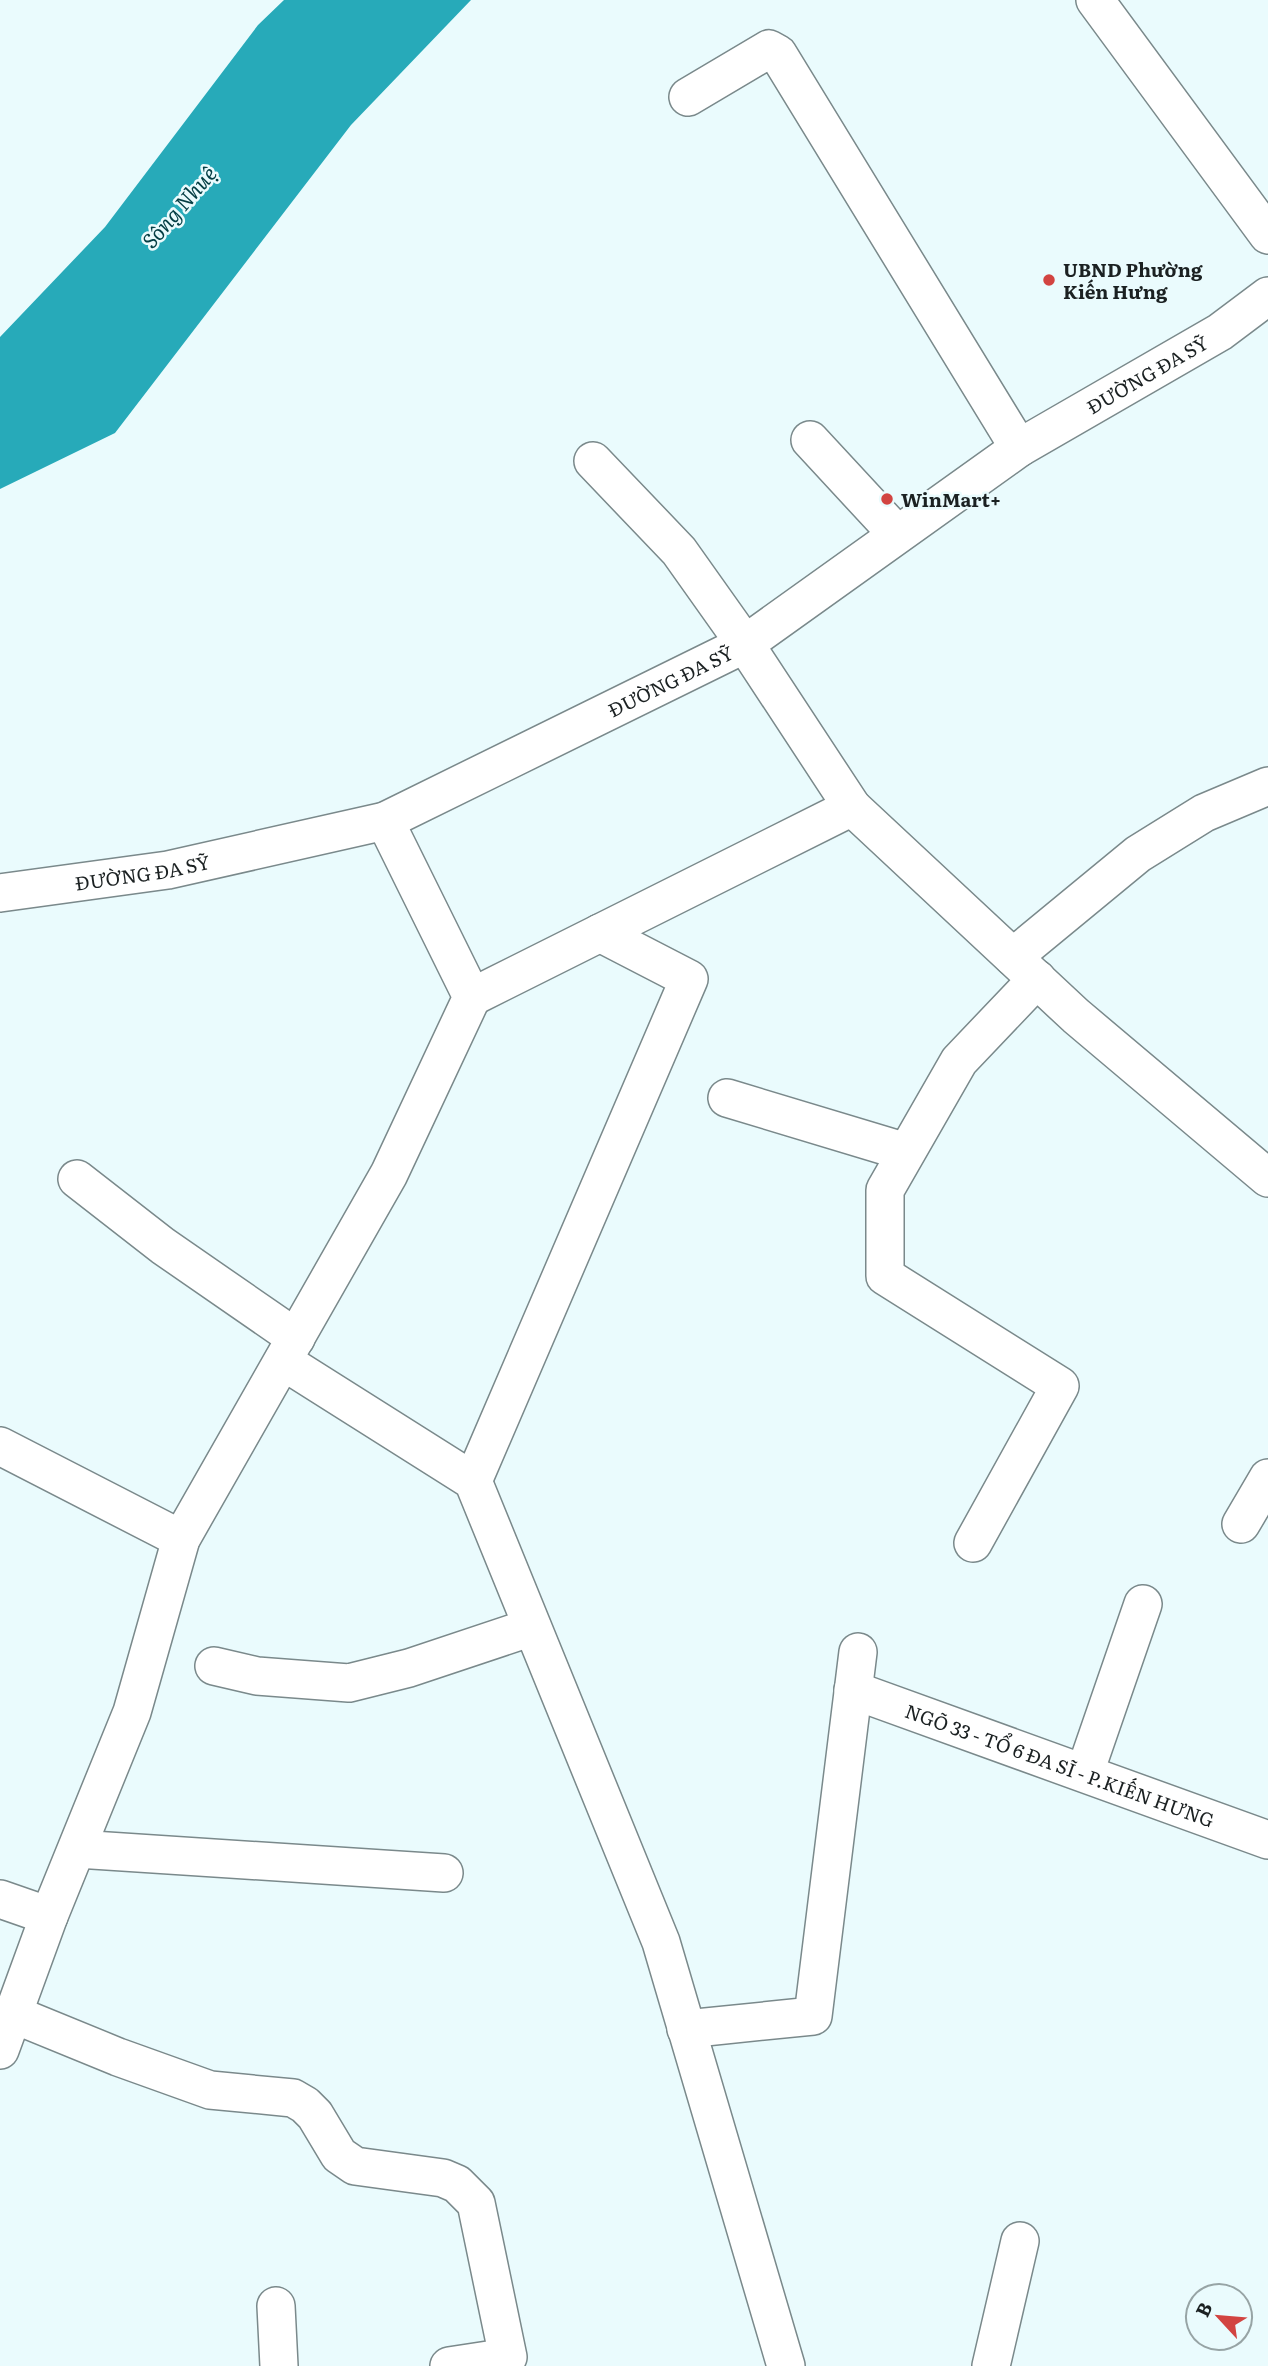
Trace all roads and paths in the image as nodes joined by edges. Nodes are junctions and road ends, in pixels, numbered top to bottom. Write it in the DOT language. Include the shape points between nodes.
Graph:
graph roads {
  1 [pos="1095,0"];
  2 [pos="688,97"];
  3 [pos="1268,235"];
  4 [pos="1268,296"];
  5 [pos="810,440"];
  6 [pos="1018,448"];
  7 [pos="593,461"];
  8 [pos="897,534"];
  9 [pos="744,644"];
  10 [pos="1268,786"];
  11 [pos="852,807"];
  12 [pos="385,821"];
  13 [pos="0,893"];
  14 [pos="600,933"];
  15 [pos="1025,968"];
  16 [pos="472,997"];
  17 [pos="727,1098"];
  18 [pos="906,1152"];
  19 [pos="1268,1178"];
  20 [pos="77,1179"];
  21 [pos="290,1349"];
  22 [pos="0,1446"];
  23 [pos="1268,1478"];
  24 [pos="473,1481"];
  25 [pos="1241,1524"];
  26 [pos="181,1539"];
  27 [pos="974,1543"];
  28 [pos="1143,1604"];
  29 [pos="532,1627"];
  30 [pos="858,1652"];
  31 [pos="214,1666"];
  32 [pos="853,1690"];
  33 [pos="1085,1772"];
  34 [pos="1268,1840"];
  35 [pos="77,1849"];
  36 [pos="443,1873"];
  37 [pos="0,1899"];
  38 [pos="49,1916"];
  39 [pos="13,2014"];
  40 [pos="686,2029"];
  41 [pos="0,2050"];
  42 [pos="1020,2241"];
  43 [pos="276,2306"];
  44 [pos="511,2362"];
  45 [pos="279,2366"];
  46 [pos="449,2366"];
  47 [pos="786,2366"];
  48 [pos="990,2366"];
  1 -- 3 [label="street"];
  2 -- 6 [label="street" via="769,49 778,54"];
  4 -- 6 [label="street, ĐƯỜNG ĐA SỸ" via="1220,332"];
  5 -- 8 [label="street"];
  6 -- 8 [label="street, ĐƯỜNG ĐA SỸ"];
  7 -- 9 [label="street" via="679,551"];
  8 -- 9 [label="street, ĐƯỜNG ĐA SỸ"];
  9 -- 11 [label="street"];
  9 -- 12 [label="street, ĐƯỜNG ĐA SỸ"];
  10 -- 15 [label="street" via="1204,813 1138,854"];
  11 -- 14 [label="street"];
  11 -- 15 [label="street"];
  12 -- 13 [label="street, ĐƯỜNG ĐA SỸ" via="168,870"];
  12 -- 16 [label="street"];
  14 -- 16 [label="street"];
  14 -- 24 [label="street" via="689,979"];
  15 -- 18 [label="street" via="959,1061"];
  15 -- 19 [label="street"];
  16 -- 21 [label="street" via="389,1174"];
  17 -- 18 [label="street"];
  18 -- 27 [label="street" via="886,1190 885,1276 1060,1386"];
  20 -- 21 [label="street"];
  21 -- 24 [label="street"];
  21 -- 26 [label="street"];
  22 -- 26 [label="street"];
  23 -- 25 [label="street"];
  24 -- 29 [label="street"];
  26 -- 35 [label="street" via="132,1712"];
  28 -- 33 [label="street"];
  29 -- 31 [label="street" via="349,1683 257,1676"];
  29 -- 40 [label="street" via="661,1942"];
  30 -- 32 [label="street"];
  32 -- 33 [label="street, NGÕ 33 - TỔ 6 ĐA SĨ - P.KIẾN HƯNG"];
  32 -- 40 [label="street" via="813,2017"];
  33 -- 34 [label="street, NGÕ 33 - TỔ 6 ĐA SĨ - P.KIẾN HƯNG"];
  35 -- 36 [label="street"];
  35 -- 38 [label="street"];
  37 -- 38 [label="street"];
  38 -- 39 [label="street"];
  39 -- 41 [label="street"];
  39 -- 44 [label="street" via="210,2090 293,2098 315,2115 339,2155 355,2166 457,2183 476,2203"];
  40 -- 47 [label="street"];
  42 -- 48 [label="street"];
  43 -- 45 [label="street"];
  44 -- 46 [label="street"];
}
